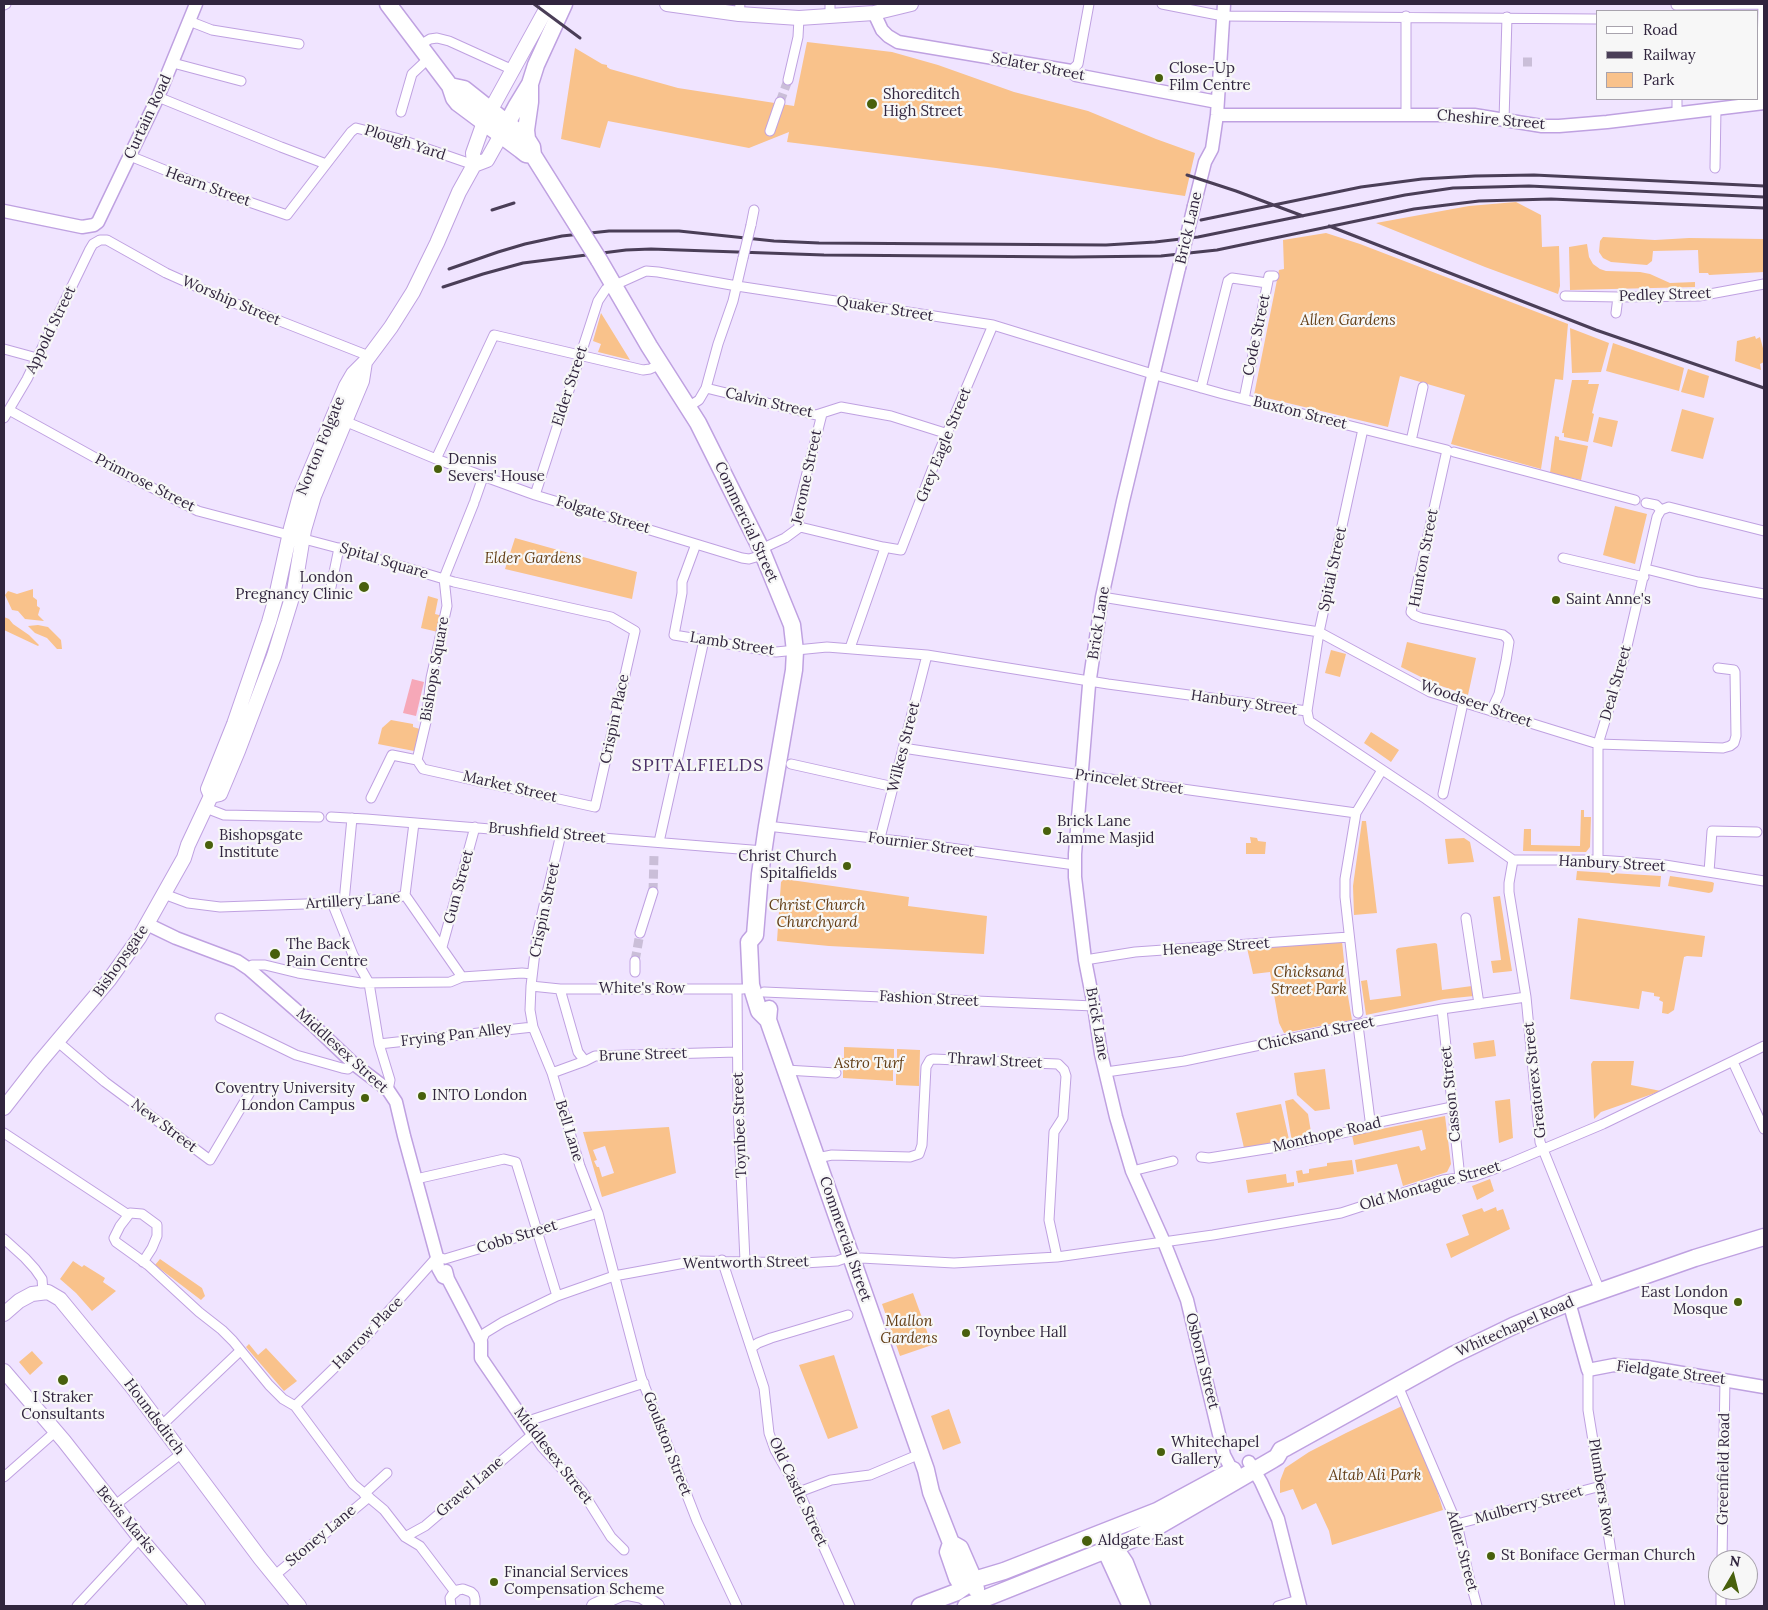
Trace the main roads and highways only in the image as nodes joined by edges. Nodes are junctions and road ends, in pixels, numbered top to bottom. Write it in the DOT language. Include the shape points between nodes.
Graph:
graph roads {
  1 [pos="196,4"];
  2 [pos="388,4"];
  3 [pos="549,4"];
  4 [pos="564,4"];
  5 [pos="667,4"];
  6 [pos="910,4"];
  7 [pos="739,9"];
  8 [pos="830,10"];
  9 [pos="1223,10"];
  10 [pos="874,12"];
  11 [pos="530,84"];
  12 [pos="1763,103"];
  13 [pos="1217,109"];
  14 [pos="487,116"];
  15 [pos="504,130"];
  16 [pos="527,139"];
  17 [pos="533,154"];
  18 [pos="474,165"];
  19 [pos="4,211"];
  20 [pos="296,537"];
  21 [pos="147,924"];
  22 [pos="4,1108"];
  23 [pos="1764,1237"];
  24 [pos="1164,1242"];
  25 [pos="1569,1302"];
  26 [pos="4,1314"];
  27 [pos="4,1371"];
  28 [pos="1764,1386"];
  29 [pos="533,1434"];
  30 [pos="1252,1466"];
  31 [pos="1234,1475"];
  32 [pos="1101,1532"];
  33 [pos="1110,1548"];
  34 [pos="970,1593"];
  35 [pos="616,1603"];
  36 [pos="1299,1603"];
  37 [pos="198,1606"];
  38 [pos="299,1606"];
  39 [pos="594,1606"];
  40 [pos="657,1606"];
  41 [pos="915,1606"];
  42 [pos="920,1606"];
  43 [pos="1131,1606"];
  44 [pos="1142,1606"];
  1 -- 19 [label="main road, Curtain Road" via="173,63 102,218 94,226 82,227"];
  2 -- 14 [label="highway" via="450,86 464,89"];
  3 -- 14 [label="main road"];
  4 -- 11 [label="highway"];
  5 -- 7 [label="main road"];
  6 -- 10 [label="main road"];
  7 -- 8 [label="main road" via="799,18"];
  8 -- 10 [label="main road"];
  9 -- 13 [label="main road, Brick Lane"];
  10 -- 13 [label="main road, Sclater Street" via="882,30 898,42 1071,71"];
  11 -- 15 [label="highway"];
  11 -- 16 [label="highway"];
  12 -- 13 [label="main road, Cheshire Street" via="1558,126 1474,115"];
  13 -- 24 [label="main road, Brick Lane, bridge" via="1212,149 1205,162 1194,206 1102,597 1089,681 1075,865 1084,960 1101,1054 1132,1171"];
  14 -- 15 [label="highway"];
  14 -- 18 [label="main road" via="473,153"];
  15 -- 16 [label="highway"];
  15 -- 17 [label="highway" via="526,154"];
  15 -- 18 [label="main road" via="487,160"];
  16 -- 17 [label="highway, Commercial Street"];
  17 -- 34 [label="highway, Commercial Street, bridge" via="712,449 762,552 792,625 793,676 767,826 755,935 760,942 760,971 751,990 759,1011 768,1020 786,1070 931,1492 951,1543 960,1548"];
  18 -- 20 [label="main road, Norton Folgate" via="413,292 367,359 362,381 340,418 314,496"];
  20 -- 21 [label="main road, Bishopsgate" via="234,724 208,788 208,802 184,858"];
  21 -- 22 [label="main road, Bishopsgate" via="109,980"];
  21 -- 29 [label="main road, Middlesex Street" via="249,969 354,1064 388,1090 396,1102 437,1257 445,1266 448,1279 481,1342 481,1358"];
  23 -- 25 [label="highway, Whitechapel Road"];
  24 -- 31 [label="main road, Osborn Street" via="1187,1300 1224,1455"];
  25 -- 28 [label="main road, Fieldgate Street" via="1588,1370 1614,1365 1646,1367"];
  25 -- 30 [label="highway, Whitechapel Road" via="1453,1355 1281,1450 1273,1449"];
  26 -- 38 [label="main road, Houndsditch" via="42,1285 68,1307"];
  27 -- 37 [label="main road, Bevis Marks"];
  30 -- 31 [label="highway, Whitechapel Road"];
  30 -- 36 [label="main road" via="1271,1499 1278,1519"];
  31 -- 32 [label="highway" via="1167,1507"];
  31 -- 33 [label="highway" via="1164,1524"];
  32 -- 33 [label="highway"];
  32 -- 34 [label="highway" via="1004,1570"];
  33 -- 34 [label="highway" via="1064,1566"];
  33 -- 43 [label="highway"];
  33 -- 44 [label="highway" via="1125,1563"];
  34 -- 41 [label="highway" via="922,1596"];
  34 -- 42 [label="highway"];
  35 -- 39 [label="main road"];
  35 -- 40 [label="main road" via="621,1594 632,1594"];
}
